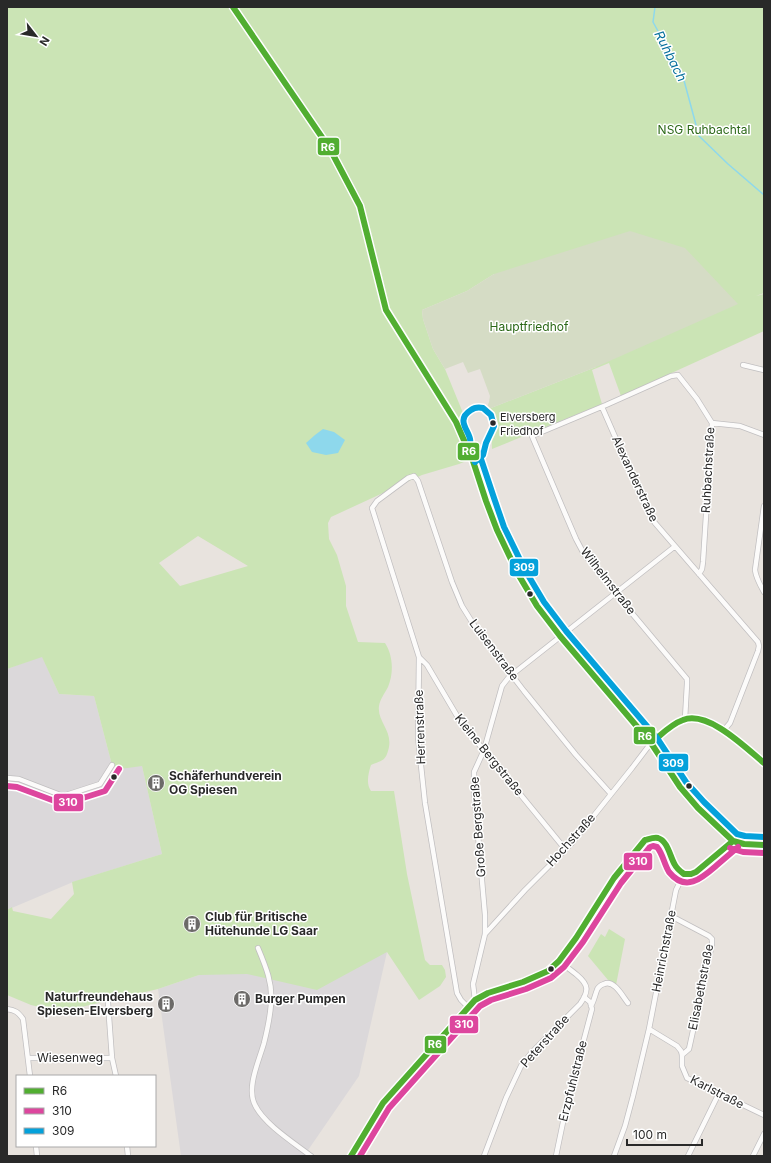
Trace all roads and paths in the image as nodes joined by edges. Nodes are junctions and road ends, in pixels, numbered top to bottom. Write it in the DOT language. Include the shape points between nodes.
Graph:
graph roads {
  1 [pos="233,7"];
  2 [pos="743,365"];
  3 [pos="764,370"];
  4 [pos="602,407"];
  5 [pos="712,423"];
  6 [pos="764,436"];
  7 [pos="418,481"];
  8 [pos="764,506"];
  9 [pos="674,547"];
  10 [pos="699,574"];
  11 [pos="764,592"];
  12 [pos="615,593"];
  13 [pos="560,636"];
  14 [pos="419,657"];
  15 [pos="512,674"];
  16 [pos="686,718"];
  17 [pos="724,730"];
  18 [pos="651,743"];
  19 [pos="484,750"];
  20 [pos="764,763"];
  21 [pos="112,765"];
  22 [pos="7,778"];
  23 [pos="611,794"];
  24 [pos="733,841"];
  25 [pos="764,845"];
  26 [pos="565,849"];
  27 [pos="684,874"];
  28 [pos="670,916"];
  29 [pos="485,934"];
  30 [pos="258,948"];
  31 [pos="559,961"];
  32 [pos="584,997"];
  33 [pos="475,1000"];
  34 [pos="108,1004"];
  35 [pos="628,1004"];
  36 [pos="468,1006"];
  37 [pos="591,1006"];
  38 [pos="7,1009"];
  39 [pos="649,1029"];
  40 [pos="682,1055"];
  41 [pos="28,1058"];
  42 [pos="112,1058"];
  43 [pos="30,1075"];
  44 [pos="116,1075"];
  45 [pos="719,1093"];
  46 [pos="764,1115"];
  47 [pos="764,1134"];
  48 [pos="311,1156"];
  49 [pos="351,1156"];
  50 [pos="484,1156"];
  51 [pos="556,1156"];
  52 [pos="614,1156"];
  53 [pos="688,1156"];
  54 [pos="753,1156"];
  1 -- 13 [label="main road" via="330,149 360,206 386,310 456,422 473,461 491,516 518,574 537,606"];
  2 -- 3 [label="street"];
  4 -- 5 [label="street, Ruhbachstraße" via="678,375"];
  4 -- 9 [label="street, Alexanderstraße" via="648,512"];
  4 -- 12 [label="street, Wilhelmstraße" via="532,436 576,539 584,554"];
  5 -- 6 [label="street" via="740,426"];
  5 -- 10 [label="street, Ruhbachstraße" via="703,562"];
  7 -- 14 [label="street, Herrenstraße" via="414,476 408,478 372,508"];
  7 -- 15 [label="street, Luisenstraße" via="462,606"];
  8 -- 11 [label="street" via="755,570"];
  9 -- 10 [label="street, Alexanderstraße"];
  9 -- 12 [label="street, Große Bergstraße"];
  10 -- 17 [label="street, Alexanderstraße" via="755,638 759,646 730,723"];
  12 -- 13 [label="street, Große Bergstraße"];
  12 -- 16 [label="street, Wilhelmstraße" via="687,680"];
  13 -- 15 [label="street, Große Bergstraße"];
  13 -- 18 [label="main road"];
  14 -- 19 [label="street, Kleine Bergstraße" via="427,665 463,726"];
  14 -- 36 [label="street, Herrenstraße" via="418,737 425,803 457,993"];
  15 -- 19 [label="street, Große Bergstraße" via="502,686"];
  15 -- 23 [label="street, Luisenstraße" via="576,755"];
  16 -- 17 [label="street" via="709,722"];
  16 -- 18 [label="street, Hochstraße"];
  17 -- 20 [label="street"];
  18 -- 23 [label="street, Hochstraße"];
  18 -- 24 [label="main road" via="688,797"];
  19 -- 26 [label="street, Kleine Bergstraße"];
  19 -- 29 [label="street, Große Bergstraße" via="474,772 474,789"];
  21 -- 22 [label="street" via="100,784 63,796 19,779"];
  23 -- 26 [label="street, Hochstraße"];
  24 -- 25 [label="main road" via="739,844"];
  24 -- 27 [label="street" via="696,872"];
  26 -- 29 [label="street, Hochstraße"];
  27 -- 28 [label="street, Heinrichstraße" via="676,890"];
  27 -- 31 [label="street" via="676,866 662,840 658,837 645,840 614,878"];
  28 -- 39 [label="street, Heinrichstraße"];
  28 -- 40 [label="street, Elisabethstraße" via="712,939 688,1049"];
  29 -- 33 [label="street, Große Bergstraße" via="473,984"];
  30 -- 48 [label="street" via="272,989 264,1042 252,1083 254,1104 268,1122"];
  31 -- 32 [label="street" via="584,980 587,992"];
  31 -- 33 [label="street" via="535,977 488,992"];
  32 -- 37 [label="street"];
  32 -- 50 [label="street, Peterstraße" via="521,1066"];
  33 -- 36 [label="street"];
  34 -- 42 [label="street"];
  35 -- 37 [label="street, Erzpfuhlstraße" via="614,986 606,983 597,989"];
  36 -- 49 [label="street" via="383,1103"];
  37 -- 51 [label="street, Erzpfuhlstraße" via="566,1103"];
  38 -- 41 [label="street" via="14,1010 23,1019"];
  39 -- 40 [label="street" via="677,1046"];
  39 -- 52 [label="street, Heinrichstraße" via="625,1126"];
  40 -- 45 [label="street, Karlstraße" via="682,1066 688,1078"];
  41 -- 42 [label="street, Wiesenweg"];
  41 -- 43 [label="street"];
  42 -- 44 [label="street"];
  45 -- 46 [label="street, Karlstraße"];
  45 -- 53 [label="street"];
  47 -- 54 [label="street"];
}
